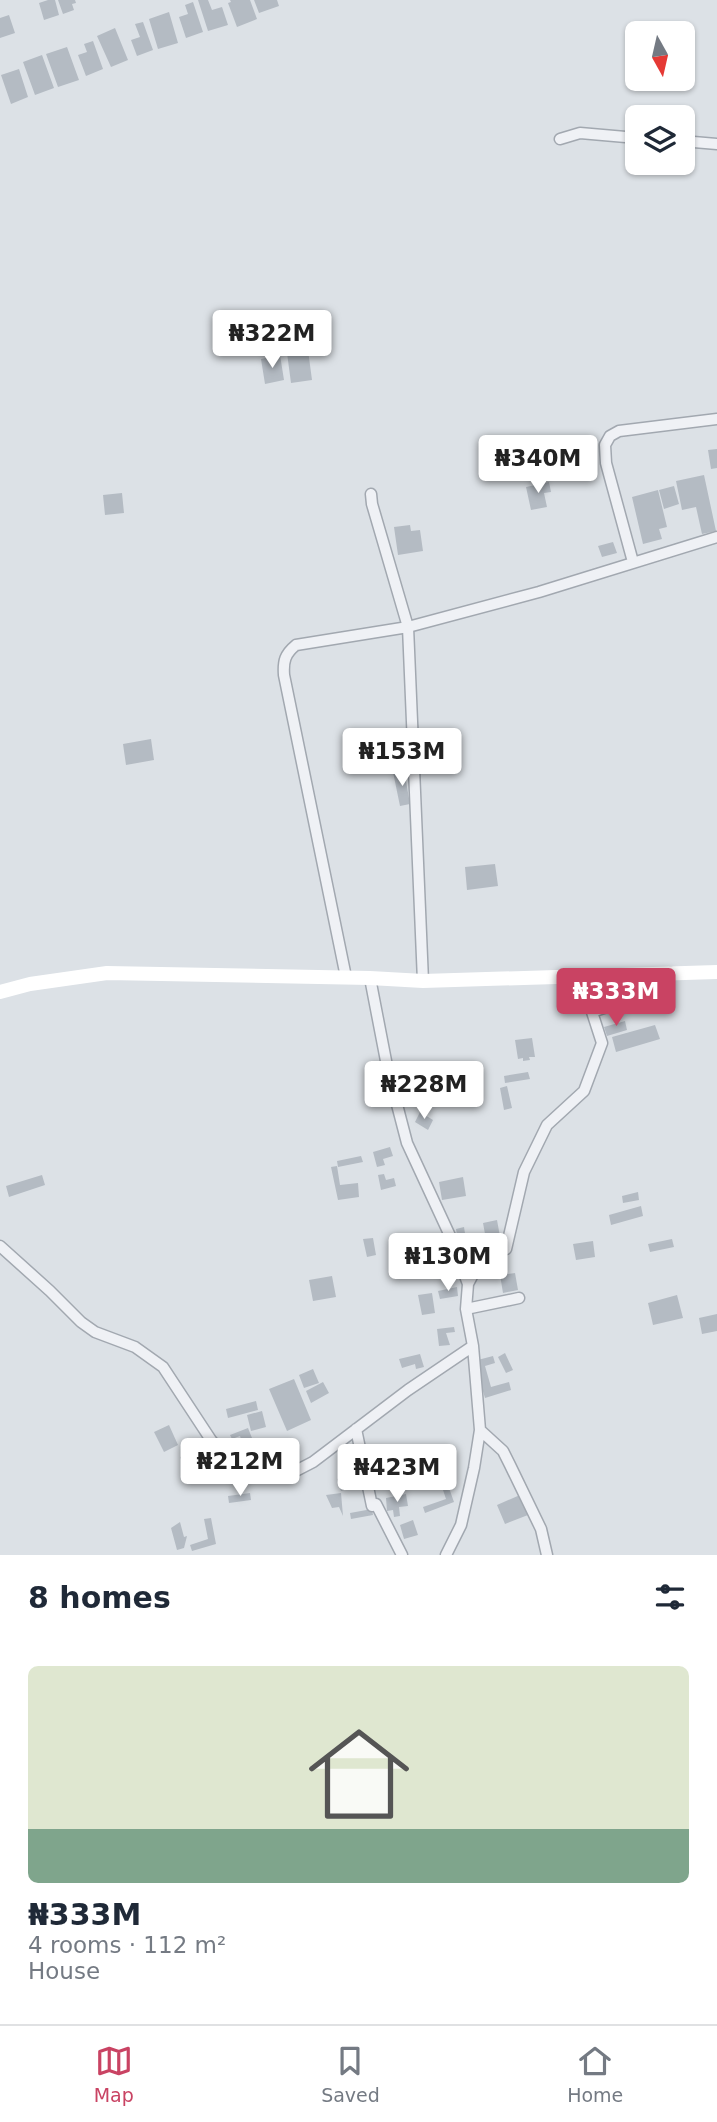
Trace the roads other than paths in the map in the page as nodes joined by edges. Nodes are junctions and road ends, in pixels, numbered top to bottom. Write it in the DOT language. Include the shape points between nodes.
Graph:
graph roads {
  1 [pos="625,137"];
  2 [pos="560,139"];
  3 [pos="695,142"];
  4 [pos="717,144"];
  5 [pos="717,419"];
  6 [pos="371,494"];
  7 [pos="717,537"];
  8 [pos="633,562"];
  9 [pos="408,627"];
  10 [pos="671,972"];
  11 [pos="717,972"];
  12 [pos="346,977"];
  13 [pos="370,978"];
  14 [pos="423,981"];
  15 [pos="0,992"];
  16 [pos="0,1246"];
  17 [pos="468,1284"];
  18 [pos="519,1298"];
  19 [pos="466,1309"];
  20 [pos="473,1346"];
  21 [pos="356,1429"];
  22 [pos="480,1430"];
  23 [pos="402,1555"];
  24 [pos="446,1555"];
  25 [pos="547,1555"];
  1 -- 2 [label="street" via="580,133"];
  3 -- 4 [label="street"];
  5 -- 8 [label="street" via="619,431 610,436 605,445 606,463"];
  6 -- 9 [label="street"];
  7 -- 8 [label="street"];
  8 -- 9 [label="street"];
  9 -- 12 [label="street" via="296,645 283,663"];
  9 -- 14 [label="street"];
  10 -- 11 [label="street"];
  10 -- 14 [label="street"];
  10 -- 17 [label="street" via="652,992 592,1012 602,1043 589,1081 578,1098 547,1125 524,1172 506,1249 489,1244"];
  12 -- 13 [label="street"];
  12 -- 15 [label="street" via="107,973"];
  13 -- 14 [label="street"];
  13 -- 17 [label="street" via="407,1143"];
  16 -- 21 [label="street" via="81,1322 135,1347 163,1367 225,1456 263,1474 284,1477 313,1462"];
  17 -- 19 [label="street"];
  18 -- 19 [label="street"];
  19 -- 20 [label="street"];
  20 -- 21 [label="street"];
  20 -- 22 [label="street"];
  21 -- 23 [label="street" via="372,1506 376,1504"];
  22 -- 24 [label="street" via="461,1525"];
  22 -- 25 [label="street" via="503,1451 541,1529"];
}
